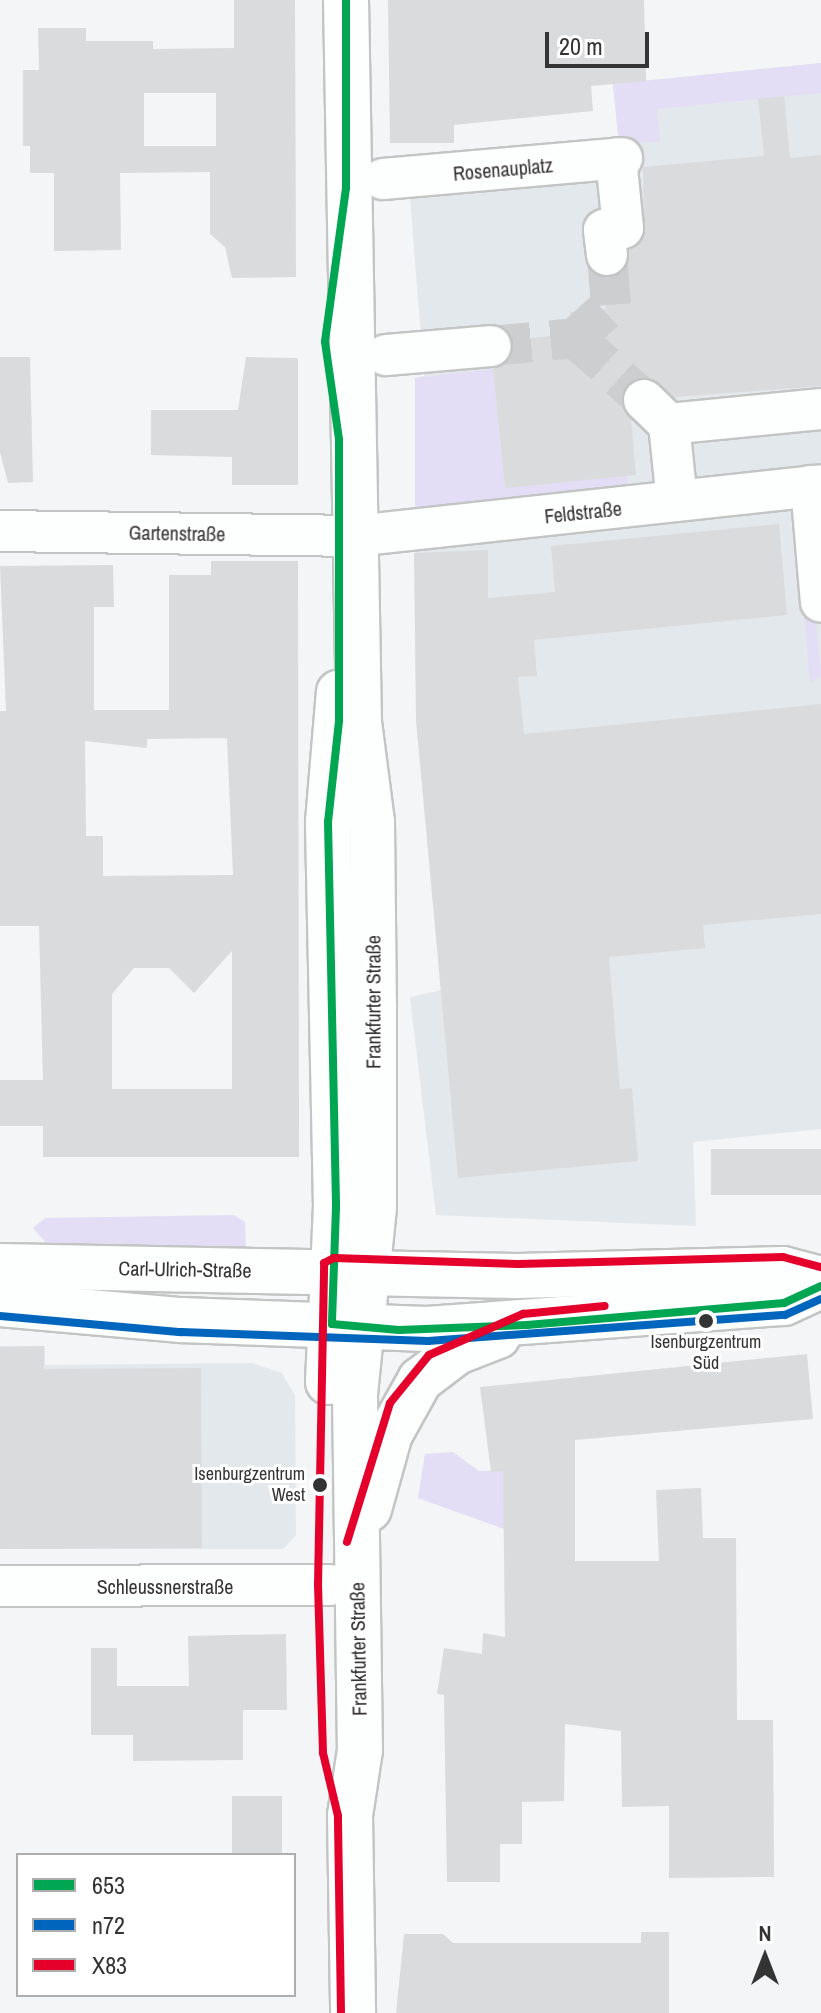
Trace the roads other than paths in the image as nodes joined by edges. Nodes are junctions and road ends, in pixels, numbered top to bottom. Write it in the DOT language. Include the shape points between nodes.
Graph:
graph roads {
  1 [pos="346,0"];
  2 [pos="365,184"];
  3 [pos="607,255"];
  4 [pos="491,346"];
  5 [pos="386,355"];
  6 [pos="821,409"];
  7 [pos="816,485"];
  8 [pos="677,501"];
  9 [pos="0,531"];
  10 [pos="347,536"];
  11 [pos="821,602"];
  12 [pos="0,1266"];
  13 [pos="352,1271"];
  14 [pos="821,1279"];
  15 [pos="821,1286"];
  16 [pos="0,1304"];
  17 [pos="347,1325"];
  18 [pos="527,1325"];
  19 [pos="356,1551"];
  20 [pos="330,1585"];
  21 [pos="0,1586"];
  22 [pos="350,1815"];
  23 [pos="353,2013"];
  1 -- 2 [label="main road, Frankfurter Straße"];
  2 -- 3 [label="street, Rosenauplatz" via="619,158 623,228 604,230"];
  2 -- 10 [label="main road, Frankfurter Straße"];
  4 -- 5 [label="street"];
  6 -- 8 [label="street" via="656,412"];
  7 -- 8 [label="street, Feldstraße"];
  7 -- 11 [label="street, Feldstraße"];
  8 -- 10 [label="street, Feldstraße"];
  9 -- 10 [label="street, Gartenstraße"];
  10 -- 13 [label="main road, Frankfurter Straße" via="339,721 328,822"];
  12 -- 13 [label="main road, Carl-Ulrich-Straße"];
  13 -- 14 [label="main road, Carl-Ulrich-Straße" via="518,1276 783,1269"];
  13 -- 17 [label="main road, Frankfurter Straße"];
  15 -- 18 [label="main road" via="784,1303"];
  16 -- 17 [label="main road" via="181,1320"];
  17 -- 18 [label="main road"];
  17 -- 19 [label="main road, Frankfurter Straße" via="355,1395"];
  17 -- 20 [label="main road, Frankfurter Straße"];
  18 -- 19 [label="main road" via="457,1352 420,1380 390,1434"];
  19 -- 22 [label="main road, Frankfurter Straße" via="360,1750"];
  20 -- 21 [label="street, Schleussnerstraße"];
  20 -- 22 [label="main road, Frankfurter Straße" via="335,1751"];
  22 -- 23 [label="main road, Frankfurter Straße"];
}
